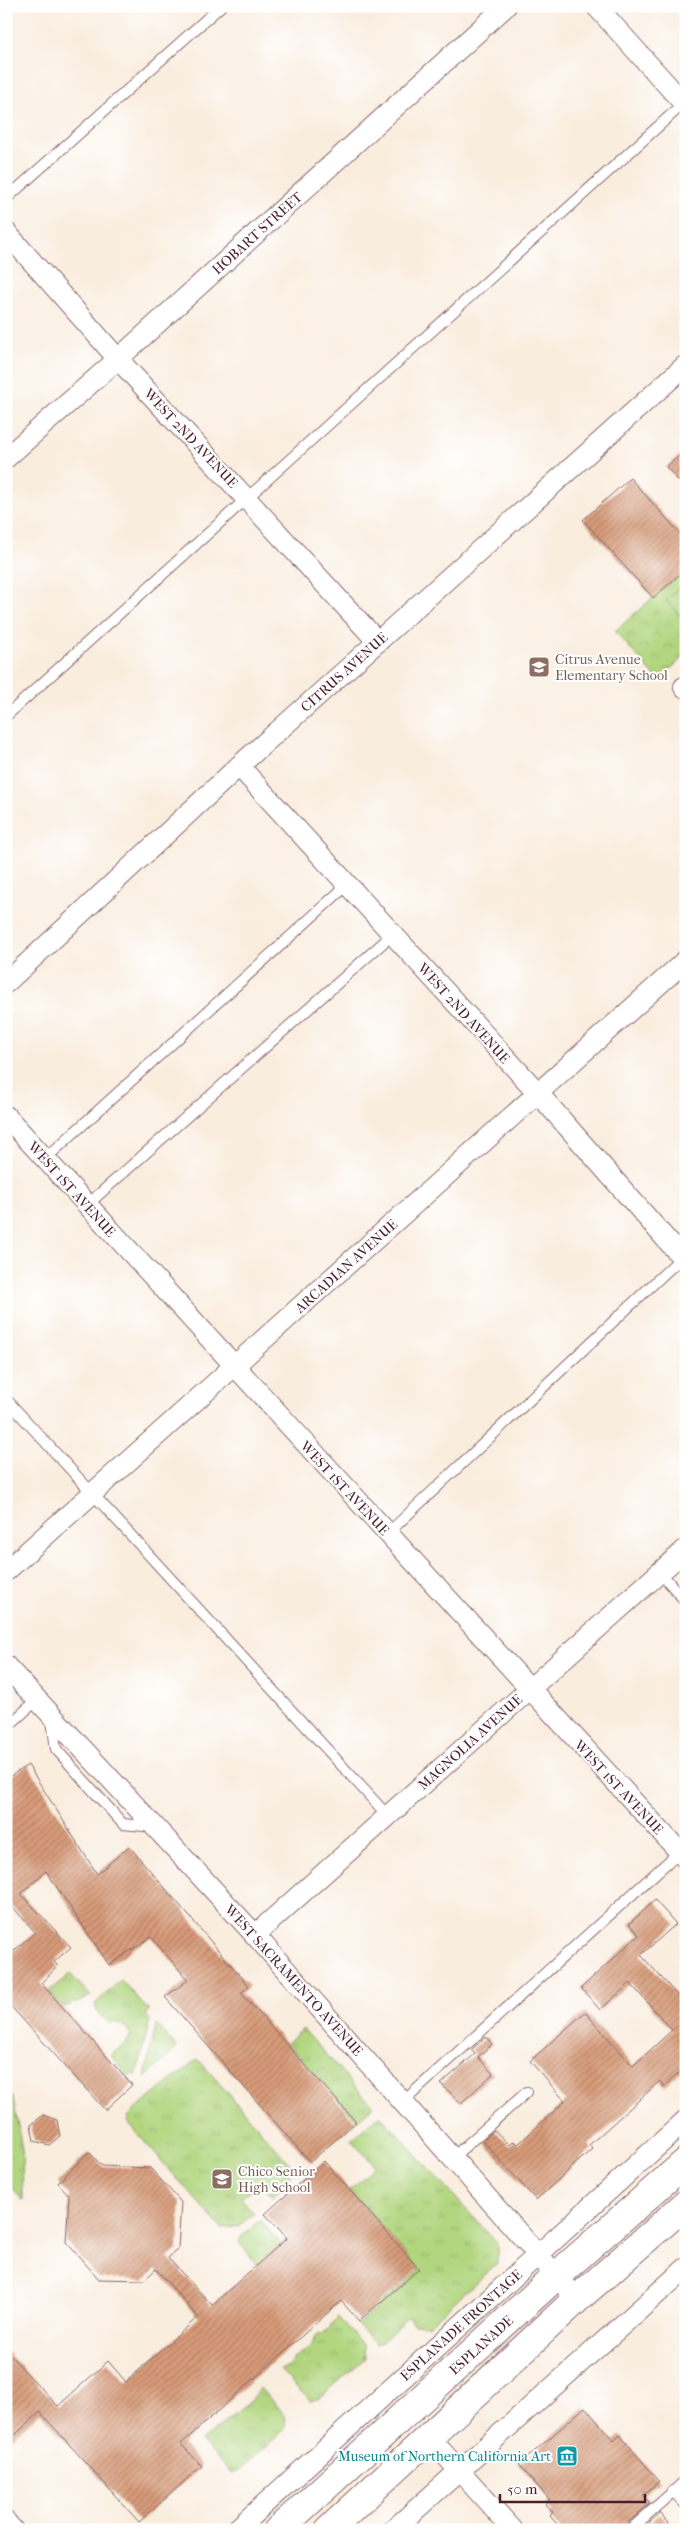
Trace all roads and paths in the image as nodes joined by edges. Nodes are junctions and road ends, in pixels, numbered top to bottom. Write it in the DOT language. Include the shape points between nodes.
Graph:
graph roads {
  1 [pos="221,6"];
  2 [pos="506,6"];
  3 [pos="596,6"];
  4 [pos="684,105"];
  5 [pos="6,199"];
  6 [pos="6,232"];
  7 [pos="118,359"];
  8 [pos="686,365"];
  9 [pos="6,458"];
  10 [pos="246,497"];
  11 [pos="378,642"];
  12 [pos="6,716"];
  13 [pos="239,766"];
  14 [pos="347,885"];
  15 [pos="393,934"];
  16 [pos="686,960"];
  17 [pos="6,983"];
  18 [pos="538,1093"];
  19 [pos="6,1116"];
  20 [pos="45,1159"];
  21 [pos="87,1205"];
  22 [pos="684,1258"];
  23 [pos="234,1367"];
  24 [pos="6,1399"];
  25 [pos="91,1494"];
  26 [pos="387,1534"];
  27 [pos="686,1549"];
  28 [pos="6,1571"];
  29 [pos="660,1572"];
  30 [pos="686,1602"];
  31 [pos="6,1666"];
  32 [pos="529,1689"];
  33 [pos="37,1700"];
  34 [pos="6,1728"];
  35 [pos="388,1816"];
  36 [pos="682,1855"];
  37 [pos="255,1935"];
  38 [pos="527,2092"];
  39 [pos="403,2102"];
  40 [pos="686,2120"];
  41 [pos="452,2158"];
  42 [pos="686,2162"];
  43 [pos="686,2204"];
  44 [pos="538,2255"];
  45 [pos="556,2276"];
  46 [pos="683,2277"];
  47 [pos="577,2299"];
  48 [pos="430,2437"];
  49 [pos="459,2470"];
  50 [pos="686,2480"];
  51 [pos="673,2491"];
  52 [pos="686,2505"];
  53 [pos="6,2522"];
  54 [pos="13,2530"];
  55 [pos="236,2530"];
  56 [pos="278,2530"];
  57 [pos="329,2530"];
  58 [pos="393,2530"];
  59 [pos="513,2530"];
  60 [pos="630,2530"];
  1 -- 5 [label="lane"];
  2 -- 7 [label="street, HOBART STREET"];
  3 -- 4 [label="street"];
  4 -- 10 [label="lane"];
  6 -- 7 [label="street, WEST 2ND AVENUE"];
  7 -- 9 [label="street, HOBART STREET"];
  7 -- 10 [label="street, WEST 2ND AVENUE"];
  8 -- 11 [label="street, CITRUS AVENUE"];
  10 -- 11 [label="street, WEST 2ND AVENUE"];
  10 -- 12 [label="lane"];
  11 -- 13 [label="street, CITRUS AVENUE"];
  13 -- 14 [label="street, WEST 2ND AVENUE"];
  13 -- 17 [label="street, CITRUS AVENUE"];
  14 -- 15 [label="street, WEST 2ND AVENUE"];
  14 -- 20 [label="lane"];
  15 -- 18 [label="street, WEST 2ND AVENUE"];
  15 -- 21 [label="lane"];
  16 -- 18 [label="street, ARCADIAN AVENUE"];
  18 -- 22 [label="street, WEST 2ND AVENUE"];
  18 -- 23 [label="street, ARCADIAN AVENUE"];
  19 -- 20 [label="street, WEST 1ST AVENUE"];
  20 -- 21 [label="street, WEST 1ST AVENUE"];
  21 -- 23 [label="street, WEST 1ST AVENUE"];
  22 -- 26 [label="lane"];
  23 -- 25 [label="street, ARCADIAN AVENUE"];
  23 -- 26 [label="street, WEST 1ST AVENUE"];
  24 -- 25 [label="lane"];
  25 -- 28 [label="street, ARCADIAN AVENUE"];
  25 -- 35 [label="lane"];
  26 -- 32 [label="street, WEST 1ST AVENUE"];
  27 -- 29 [label="street, MAGNOLIA AVENUE"];
  29 -- 30 [label="lane"];
  29 -- 32 [label="street, MAGNOLIA AVENUE"];
  31 -- 33 [label="street, WEST SACRAMENTO AVENUE"];
  32 -- 35 [label="street, MAGNOLIA AVENUE"];
  32 -- 36 [label="street, WEST 1ST AVENUE"];
  33 -- 34 [label="lane"];
  33 -- 37 [label="street, WEST SACRAMENTO AVENUE"];
  35 -- 37 [label="street, MAGNOLIA AVENUE"];
  36 -- 39 [label="lane"];
  37 -- 39 [label="street, WEST SACRAMENTO AVENUE"];
  38 -- 41 [label="lane"];
  39 -- 41 [label="street, WEST SACRAMENTO AVENUE"];
  40 -- 44 [label="street, ESPLANADE FRONTAGE"];
  41 -- 44 [label="street, WEST SACRAMENTO AVENUE"];
  42 -- 45 [label="main road, ESPLANADE"];
  43 -- 47 [label="main road"];
  44 -- 45 [label="street, WEST SACRAMENTO AVENUE"];
  44 -- 55 [label="street, ESPLANADE FRONTAGE"];
  45 -- 47 [label="street, WEST SACRAMENTO AVENUE"];
  45 -- 56 [label="main road, ESPLANADE"];
  46 -- 49 [label="street"];
  47 -- 48 [label="main road"];
  48 -- 49 [label="street"];
  48 -- 57 [label="main road"];
  49 -- 58 [label="street"];
  49 -- 59 [label="street"];
  50 -- 51 [label="lane"];
  51 -- 52 [label="lane"];
  51 -- 60 [label="lane"];
  53 -- 54 [label="street"];
}
